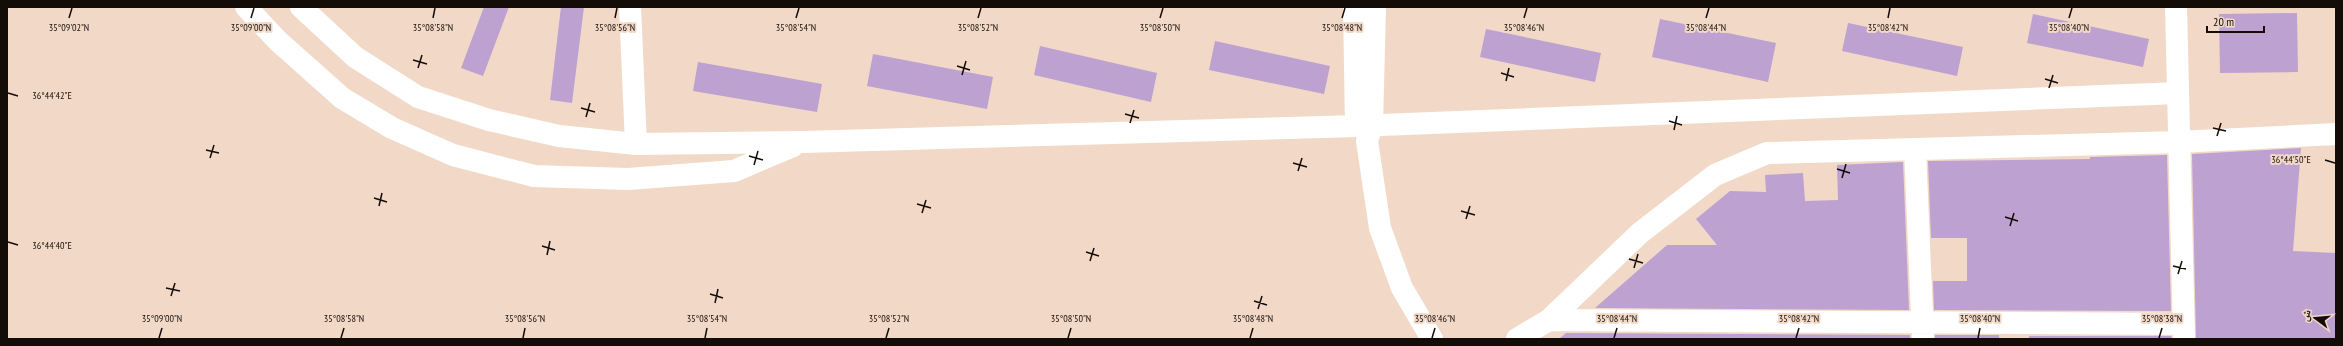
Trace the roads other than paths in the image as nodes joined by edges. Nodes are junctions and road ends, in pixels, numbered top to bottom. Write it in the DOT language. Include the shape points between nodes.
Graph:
graph roads {
  1 [pos="246,7"];
  2 [pos="301,7"];
  3 [pos="630,7"];
  4 [pos="1354,7"];
  5 [pos="1374,7"];
  6 [pos="2176,7"];
  7 [pos="2178,93"];
  8 [pos="1365,131"];
  9 [pos="2336,134"];
  10 [pos="804,142"];
  11 [pos="2179,142"];
  12 [pos="636,144"];
  13 [pos="1915,149"];
  14 [pos="1549,320"];
  15 [pos="1922,331"];
  16 [pos="2184,332"];
  17 [pos="1432,339"];
  18 [pos="1517,339"];
  1 -- 10 [label="main road" via="278,41 342,98 392,128 453,155 534,176 628,179 734,171"];
  2 -- 12 [label="main road" via="355,57 418,97 489,120 559,136"];
  3 -- 12 [label="main road"];
  4 -- 8 [label="main road"];
  5 -- 8 [label="main road"];
  6 -- 7 [label="main road"];
  7 -- 8 [label="main road"];
  7 -- 11 [label="main road"];
  8 -- 10 [label="main road"];
  8 -- 17 [label="main road" via="1380,228 1402,288"];
  9 -- 11 [label="main road"];
  10 -- 12 [label="main road"];
  11 -- 13 [label="main road"];
  11 -- 16 [label="main road"];
  13 -- 14 [label="main road" via="1767,153 1714,175 1640,234"];
  13 -- 15 [label="main road"];
  14 -- 15 [label="main road"];
  14 -- 18 [label="main road"];
  15 -- 16 [label="main road"];
}
